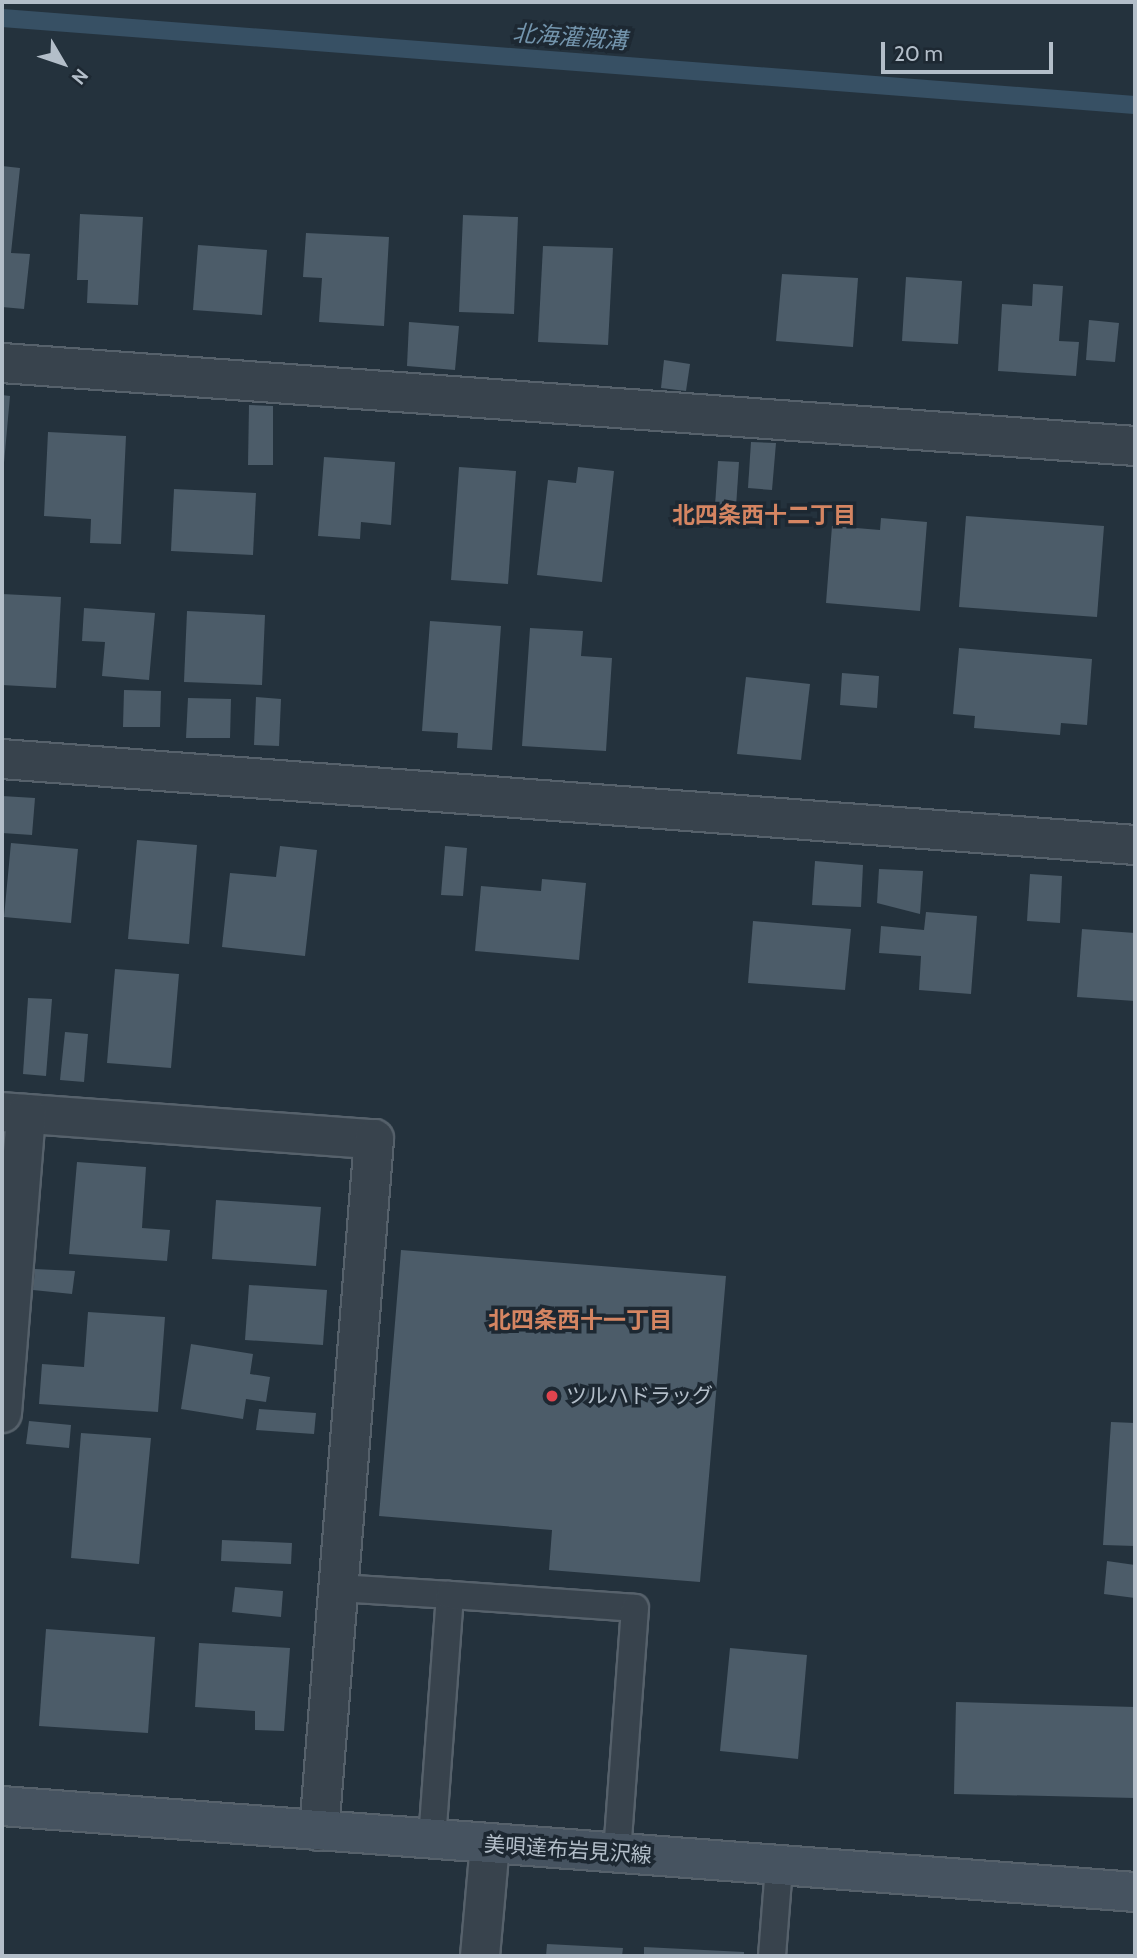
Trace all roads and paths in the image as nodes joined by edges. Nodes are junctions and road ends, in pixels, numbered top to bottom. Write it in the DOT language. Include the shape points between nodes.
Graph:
graph roads {
  1 [pos="2,363"];
  2 [pos="1135,446"];
  3 [pos="2,759"];
  4 [pos="1135,845"];
  5 [pos="14,1113"];
  6 [pos="2,1413"];
  7 [pos="339,1588"];
  8 [pos="450,1595"];
  9 [pos="2,1806"];
  10 [pos="320,1830"];
  11 [pos="432,1839"];
  12 [pos="490,1844"];
  13 [pos="617,1854"];
  14 [pos="779,1867"];
  15 [pos="1135,1892"];
  16 [pos="480,1956"];
  17 [pos="772,1956"];
  1 -- 2 [label="street"];
  3 -- 4 [label="street"];
  5 -- 6 [label="street"];
  5 -- 7 [label="street" via="374,1139"];
  7 -- 8 [label="lane"];
  7 -- 10 [label="street"];
  8 -- 11 [label="lane"];
  8 -- 13 [label="lane" via="635,1608"];
  9 -- 10 [label="main road, 美唄達布岩見沢線"];
  10 -- 11 [label="main road, 美唄達布岩見沢線"];
  11 -- 12 [label="main road, 美唄達布岩見沢線"];
  12 -- 13 [label="main road, 美唄達布岩見沢線"];
  12 -- 16 [label="street"];
  13 -- 14 [label="main road, 美唄達布岩見沢線"];
  14 -- 15 [label="main road, 美唄達布岩見沢線"];
  14 -- 17 [label="lane"];
}
